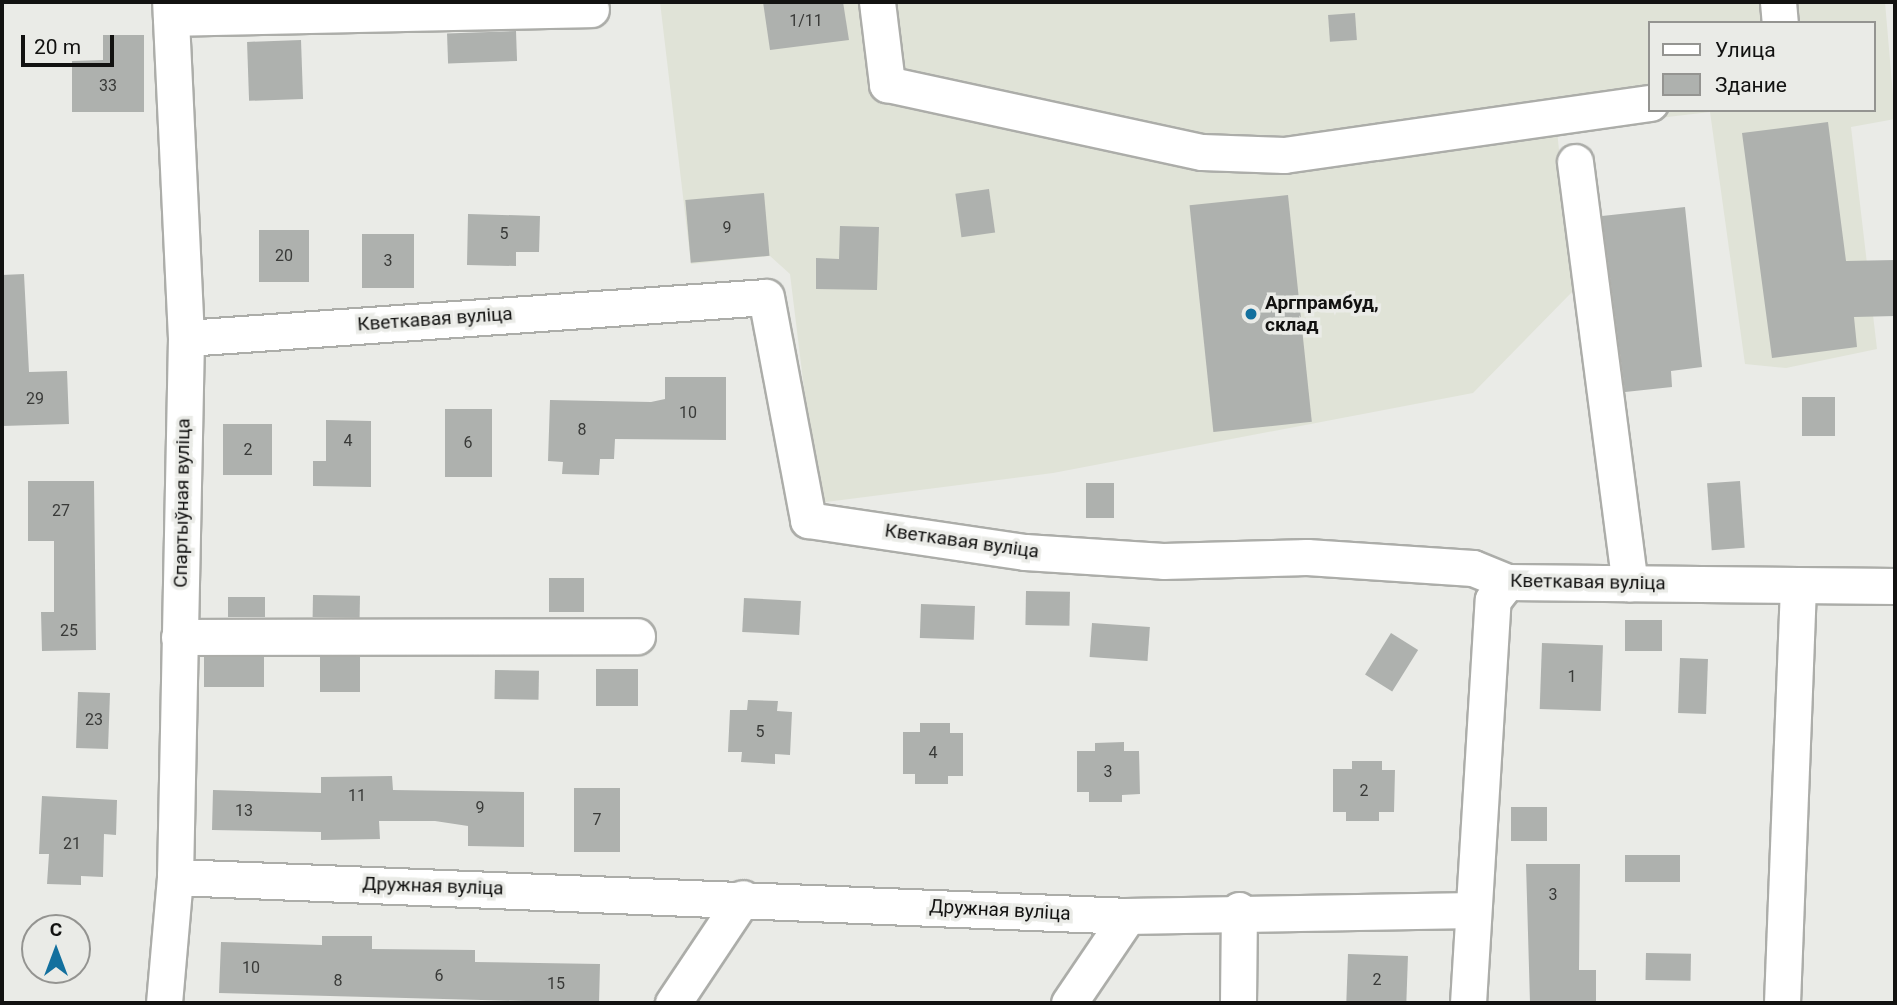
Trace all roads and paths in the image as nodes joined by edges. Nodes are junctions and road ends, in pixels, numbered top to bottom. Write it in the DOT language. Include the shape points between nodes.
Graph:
graph roads {
  1 [pos="877,2"];
  2 [pos="1777,2"];
  3 [pos="591,9"];
  4 [pos="171,10"];
  5 [pos="1780,21"];
  6 [pos="1648,103"];
  7 [pos="1575,162"];
  8 [pos="199,337"];
  9 [pos="1507,582"];
  10 [pos="1630,583"];
  11 [pos="1895,586"];
  12 [pos="1798,588"];
  13 [pos="637,636"];
  14 [pos="179,637"];
  15 [pos="185,877"];
  16 [pos="743,898"];
  17 [pos="1238,910"];
  18 [pos="1471,910"];
  19 [pos="1128,916"];
  20 [pos="163,1003"];
  21 [pos="673,1003"];
  22 [pos="1069,1003"];
  23 [pos="1238,1003"];
  24 [pos="1468,1003"];
  25 [pos="1782,1003"];
  1 -- 6 [label="street" via="887,84 1202,152 1284,155"];
  2 -- 5 [label="street"];
  3 -- 4 [label="street"];
  4 -- 8 [label="street, Спартыўная вуліца"];
  7 -- 10 [label="street"];
  8 -- 9 [label="street, Кветкавая вуліца" via="766,297 808,520 1025,552 1163,561 1321,558 1473,568"];
  8 -- 14 [label="street, Спартыўная вуліца"];
  9 -- 10 [label="street, Кветкавая вуліца"];
  9 -- 18 [label="street" via="1493,600"];
  10 -- 12 [label="street, Кветкавая вуліца"];
  11 -- 12 [label="street, Кветкавая вуліца"];
  12 -- 25 [label="street"];
  13 -- 14 [label="street"];
  14 -- 15 [label="street, Спартыўная вуліца"];
  15 -- 16 [label="street, Дружная вуліца"];
  15 -- 20 [label="street, Спартыўная вуліца"];
  16 -- 19 [label="street, Дружная вуліца"];
  16 -- 21 [label="street"];
  17 -- 18 [label="street, Дружная вуліца"];
  17 -- 19 [label="street, Дружная вуліца"];
  17 -- 23 [label="street"];
  18 -- 24 [label="street"];
  19 -- 22 [label="street"];
}
